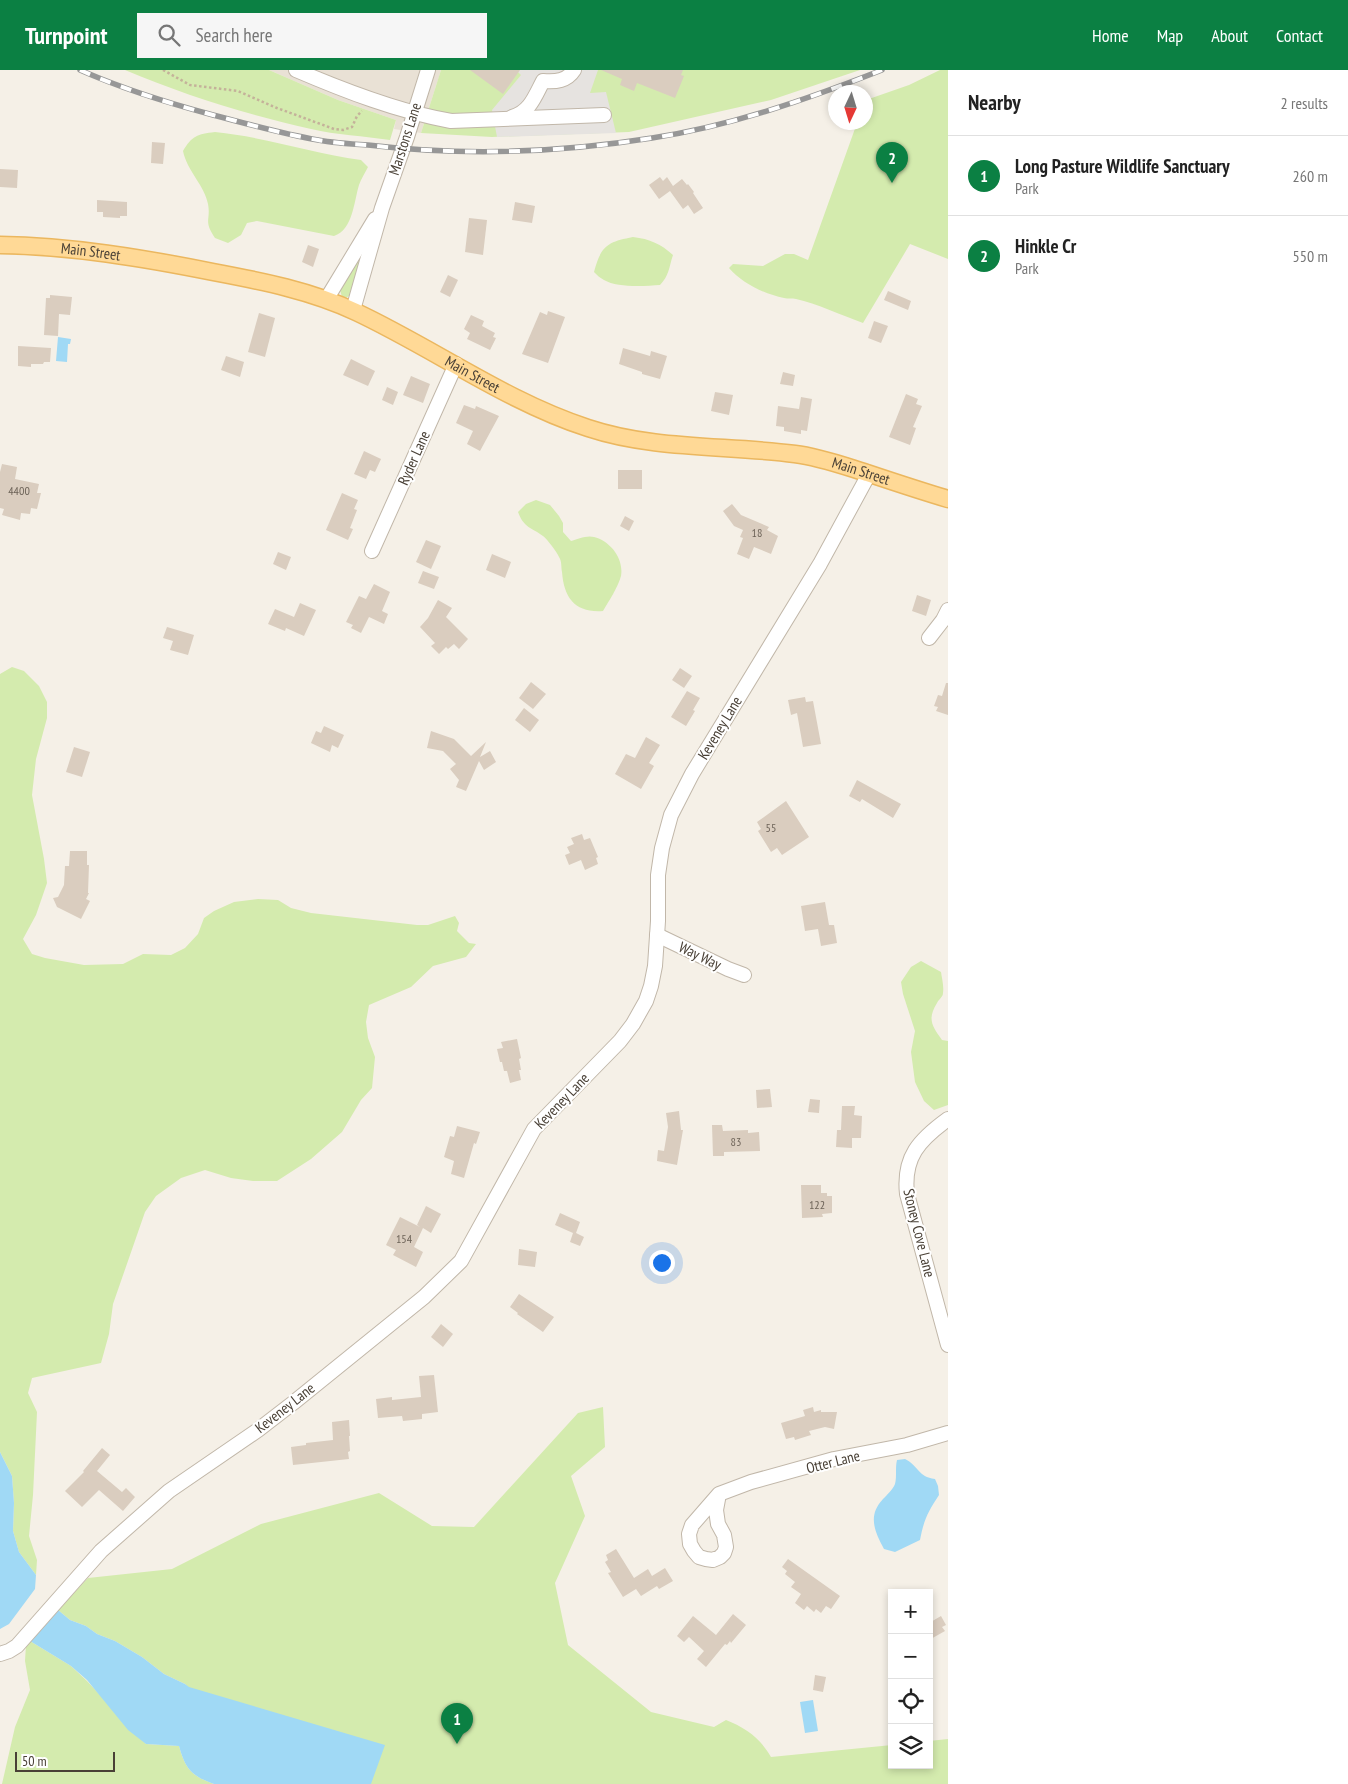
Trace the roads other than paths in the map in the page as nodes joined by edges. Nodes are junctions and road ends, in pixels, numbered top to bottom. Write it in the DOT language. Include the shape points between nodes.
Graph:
graph roads {
  1 [pos="296,70"];
  2 [pos="428,70"];
  3 [pos="574,70"];
  4 [pos="414,112"];
  5 [pos="604,115"];
  6 [pos="504,119"];
  7 [pos="382,208"];
  8 [pos="0,245"];
  9 [pos="326,300"];
  10 [pos="353,310"];
  11 [pos="456,364"];
  12 [pos="868,474"];
  13 [pos="948,499"];
  14 [pos="372,551"];
  15 [pos="948,610"];
  16 [pos="928,638"];
  17 [pos="657,935"];
  18 [pos="744,975"];
  19 [pos="948,1119"];
  20 [pos="948,1345"];
  21 [pos="948,1433"];
  22 [pos="719,1494"];
  23 [pos="0,1654"];
  1 -- 4 [label="street"];
  2 -- 4 [label="street, Marstons Lane"];
  3 -- 6 [label="street" via="561,80 543,81 526,110"];
  4 -- 6 [label="street" via="452,121"];
  4 -- 7 [label="street, Marstons Lane"];
  5 -- 6 [label="street"];
  7 -- 9 [label="street, Marstons Lane"];
  7 -- 10 [label="street, Marstons Lane"];
  8 -- 9 [label="main road, Main Street" via="149,260 241,277"];
  9 -- 10 [label="main road, Main Street"];
  10 -- 11 [label="main road, Main Street"];
  11 -- 12 [label="main road, Main Street" via="517,398 566,420 620,437 795,454"];
  11 -- 14 [label="street, Ryder Lane"];
  12 -- 13 [label="main road, Main Street"];
  12 -- 17 [label="street, Keveney Lane" via="820,564 671,814 658,875"];
  15 -- 16 [label="street"];
  17 -- 18 [label="street, Way Way"];
  17 -- 23 [label="street, Keveney Lane" via="651,986 633,1024 602,1062 534,1129 461,1261 424,1297 258,1430 169,1491 101,1551 17,1646"];
  19 -- 20 [label="street, Stoney Cove Lane" via="915,1151 906,1178 907,1194"];
  21 -- 22 [label="street, Otter Lane" via="907,1445 834,1459"];
}
